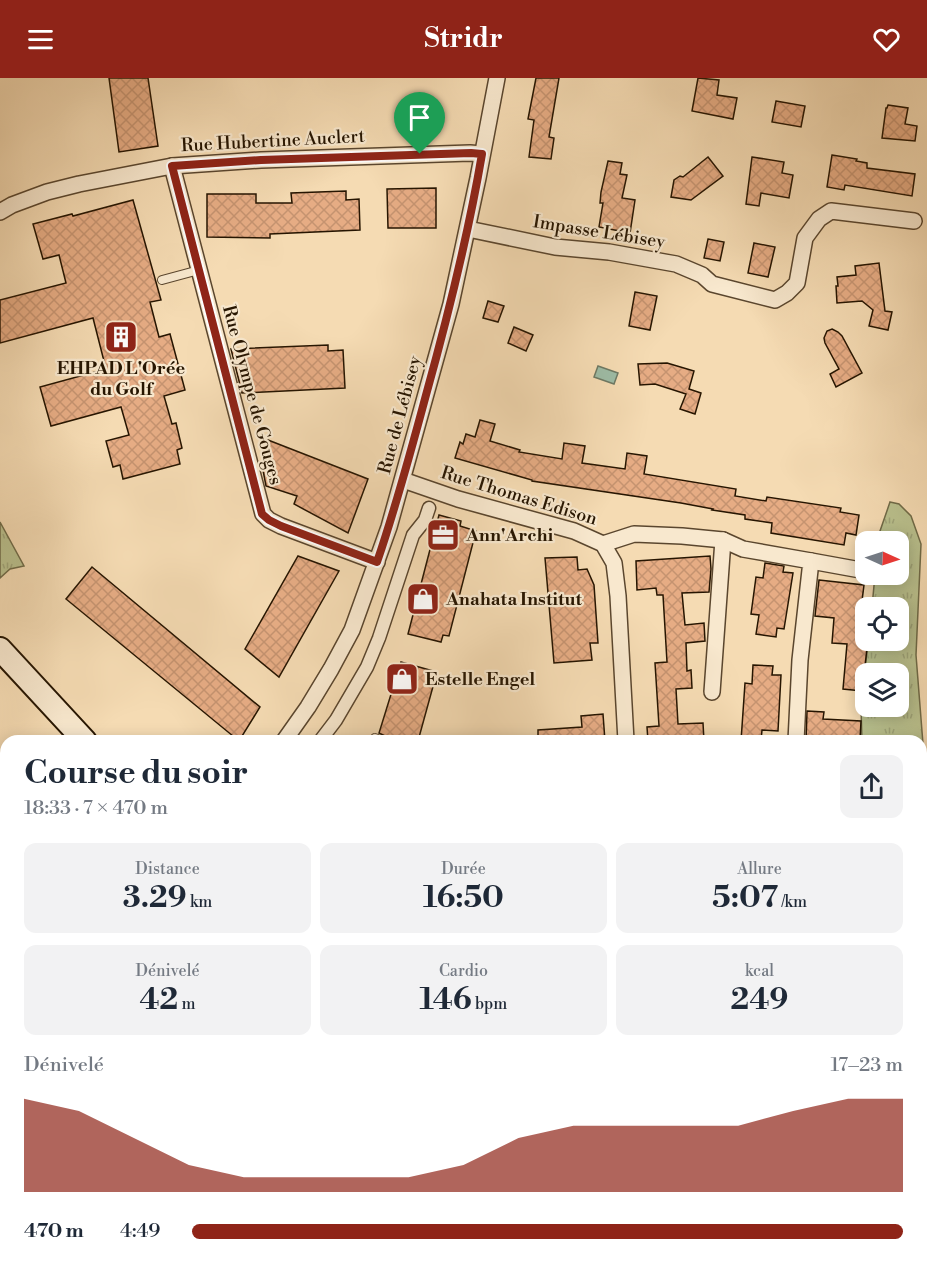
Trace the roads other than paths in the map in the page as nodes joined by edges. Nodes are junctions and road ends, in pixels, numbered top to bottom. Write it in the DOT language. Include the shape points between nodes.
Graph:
graph roads {
  1 [pos="497,78"];
  2 [pos="482,154"];
  3 [pos="172,166"];
  4 [pos="0,212"];
  5 [pos="914,221"];
  6 [pos="468,229"];
  7 [pos="199,270"];
  8 [pos="162,280"];
  9 [pos="403,480"];
  10 [pos="429,508"];
  11 [pos="723,540"];
  12 [pos="603,544"];
  13 [pos="811,561"];
  14 [pos="377,562"];
  15 [pos="855,569"];
  16 [pos="0,649"];
  17 [pos="712,692"];
  18 [pos="79,735"];
  19 [pos="288,735"];
  20 [pos="325,735"];
  21 [pos="626,735"];
  22 [pos="796,735"];
  1 -- 2 [label="street, Rue de Lébisey"];
  2 -- 3 [label="street, Rue Hubertine Auclert"];
  2 -- 6 [label="street, Rue de Lébisey"];
  3 -- 4 [label="street, Rue Hubertine Auclert" via="47,192"];
  3 -- 7 [label="street, Rue Olympe de Gouges"];
  5 -- 6 [label="street, Impasse Lébisey" via="831,211 819,219 805,238 797,283 775,300 712,284 702,275 676,264 555,247"];
  6 -- 9 [label="street, Rue de Lébisey"];
  7 -- 8 [label="lane"];
  7 -- 14 [label="street, Rue Olympe de Gouges" via="262,514 281,526"];
  9 -- 12 [label="street, Rue Thomas Edison" via="574,531"];
  9 -- 14 [label="street, Rue de Lébisey"];
  10 -- 20 [label="street" via="414,535 367,667"];
  11 -- 12 [label="street" via="634,534"];
  11 -- 13 [label="street" via="743,549"];
  11 -- 17 [label="street"];
  12 -- 21 [label="street, Rue Thomas Edison" via="614,563"];
  13 -- 15 [label="street"];
  13 -- 22 [label="street"];
  14 -- 19 [label="street, Rue de Lébisey" via="352,630 326,679"];
  16 -- 18 [label="main road"];
}
